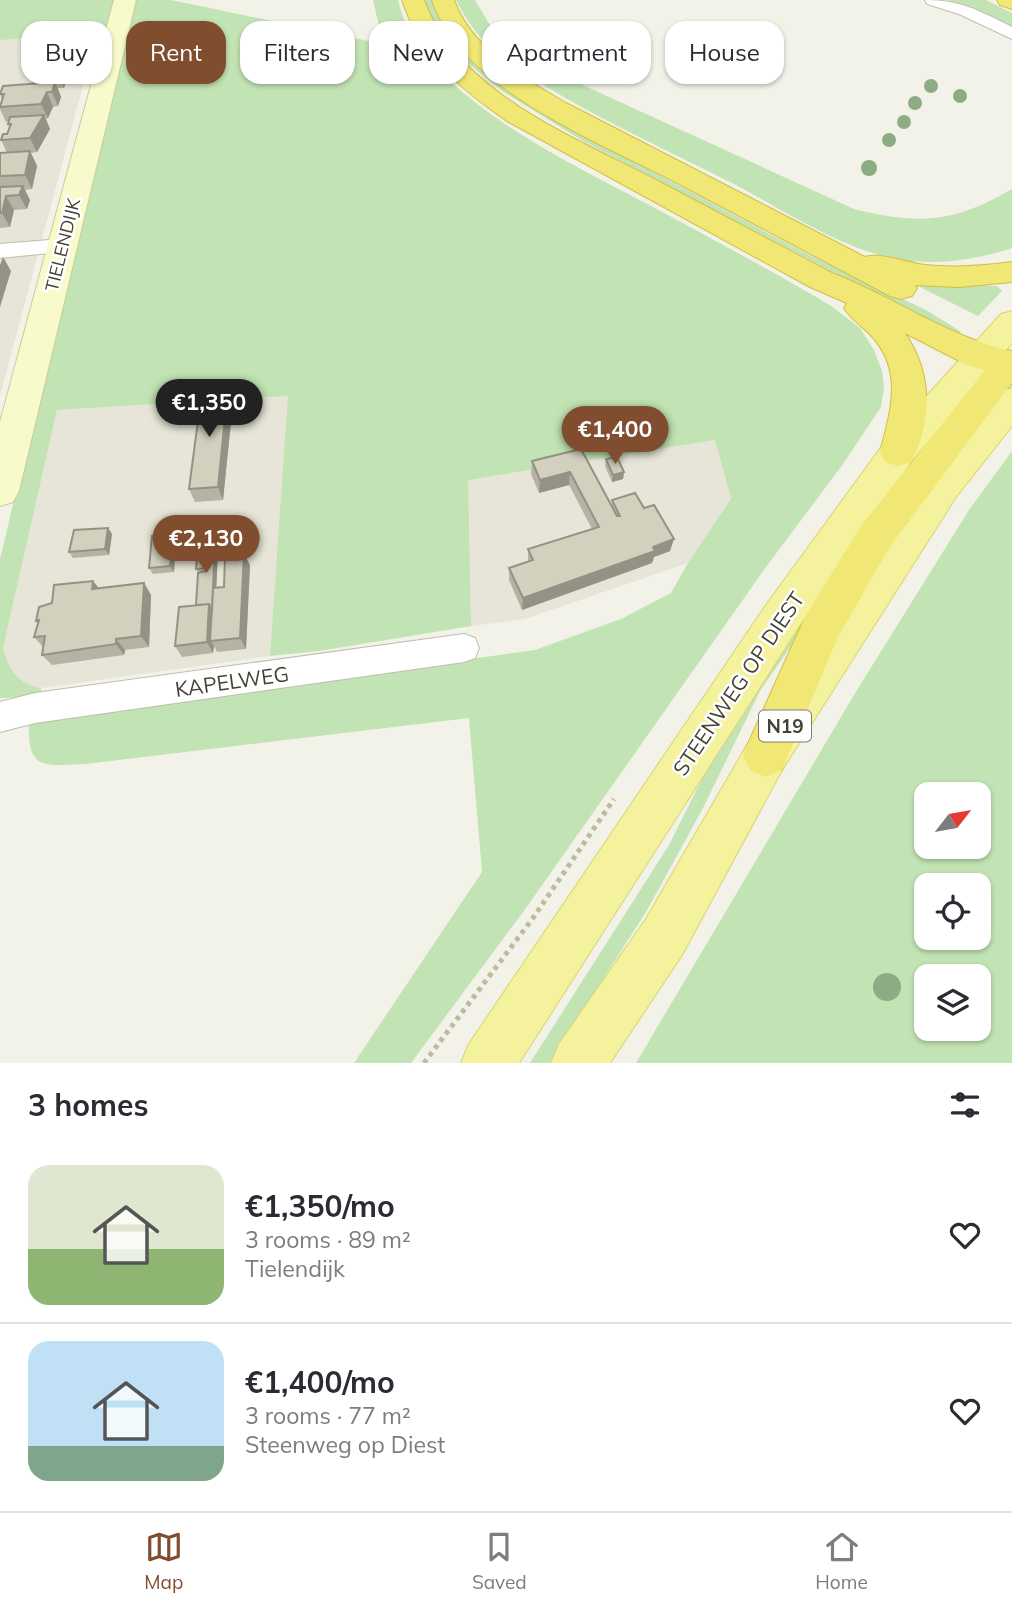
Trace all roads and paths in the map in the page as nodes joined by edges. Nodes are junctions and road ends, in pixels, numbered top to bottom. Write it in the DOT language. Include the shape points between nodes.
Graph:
graph roads {
  1 [pos="125,0"];
  2 [pos="413,0"];
  3 [pos="443,0"];
  4 [pos="933,0"];
  5 [pos="1012,34"];
  6 [pos="62,246"];
  7 [pos="0,251"];
  8 [pos="829,268"];
  9 [pos="1012,272"];
  10 [pos="1003,358"];
  11 [pos="898,452"];
  12 [pos="0,491"];
  13 [pos="464,648"];
  14 [pos="0,717"];
  15 [pos="488,1063"];
  16 [pos="578,1063"];
  1 -- 6 [label="street, TIELENDIJK"];
  2 -- 8 [label="highway" via="437,47 488,97 558,142"];
  3 -- 8 [label="highway" via="466,38 517,84"];
  4 -- 5 [label="street"];
  6 -- 7 [label="street"];
  6 -- 12 [label="street, TIELENDIJK"];
  8 -- 9 [label="highway" via="949,277"];
  8 -- 10 [label="highway"];
  8 -- 11 [label="highway" via="897,348 910,400"];
  10 -- 11 [label="main road, STEENWEG OP DIEST"];
  10 -- 16 [label="main road, N19" via="943,486 766,755 664,937"];
  11 -- 15 [label="main road, STEENWEG OP DIEST" via="781,618"];
  13 -- 14 [label="street, KAPELWEG" via="35,708"];
}
